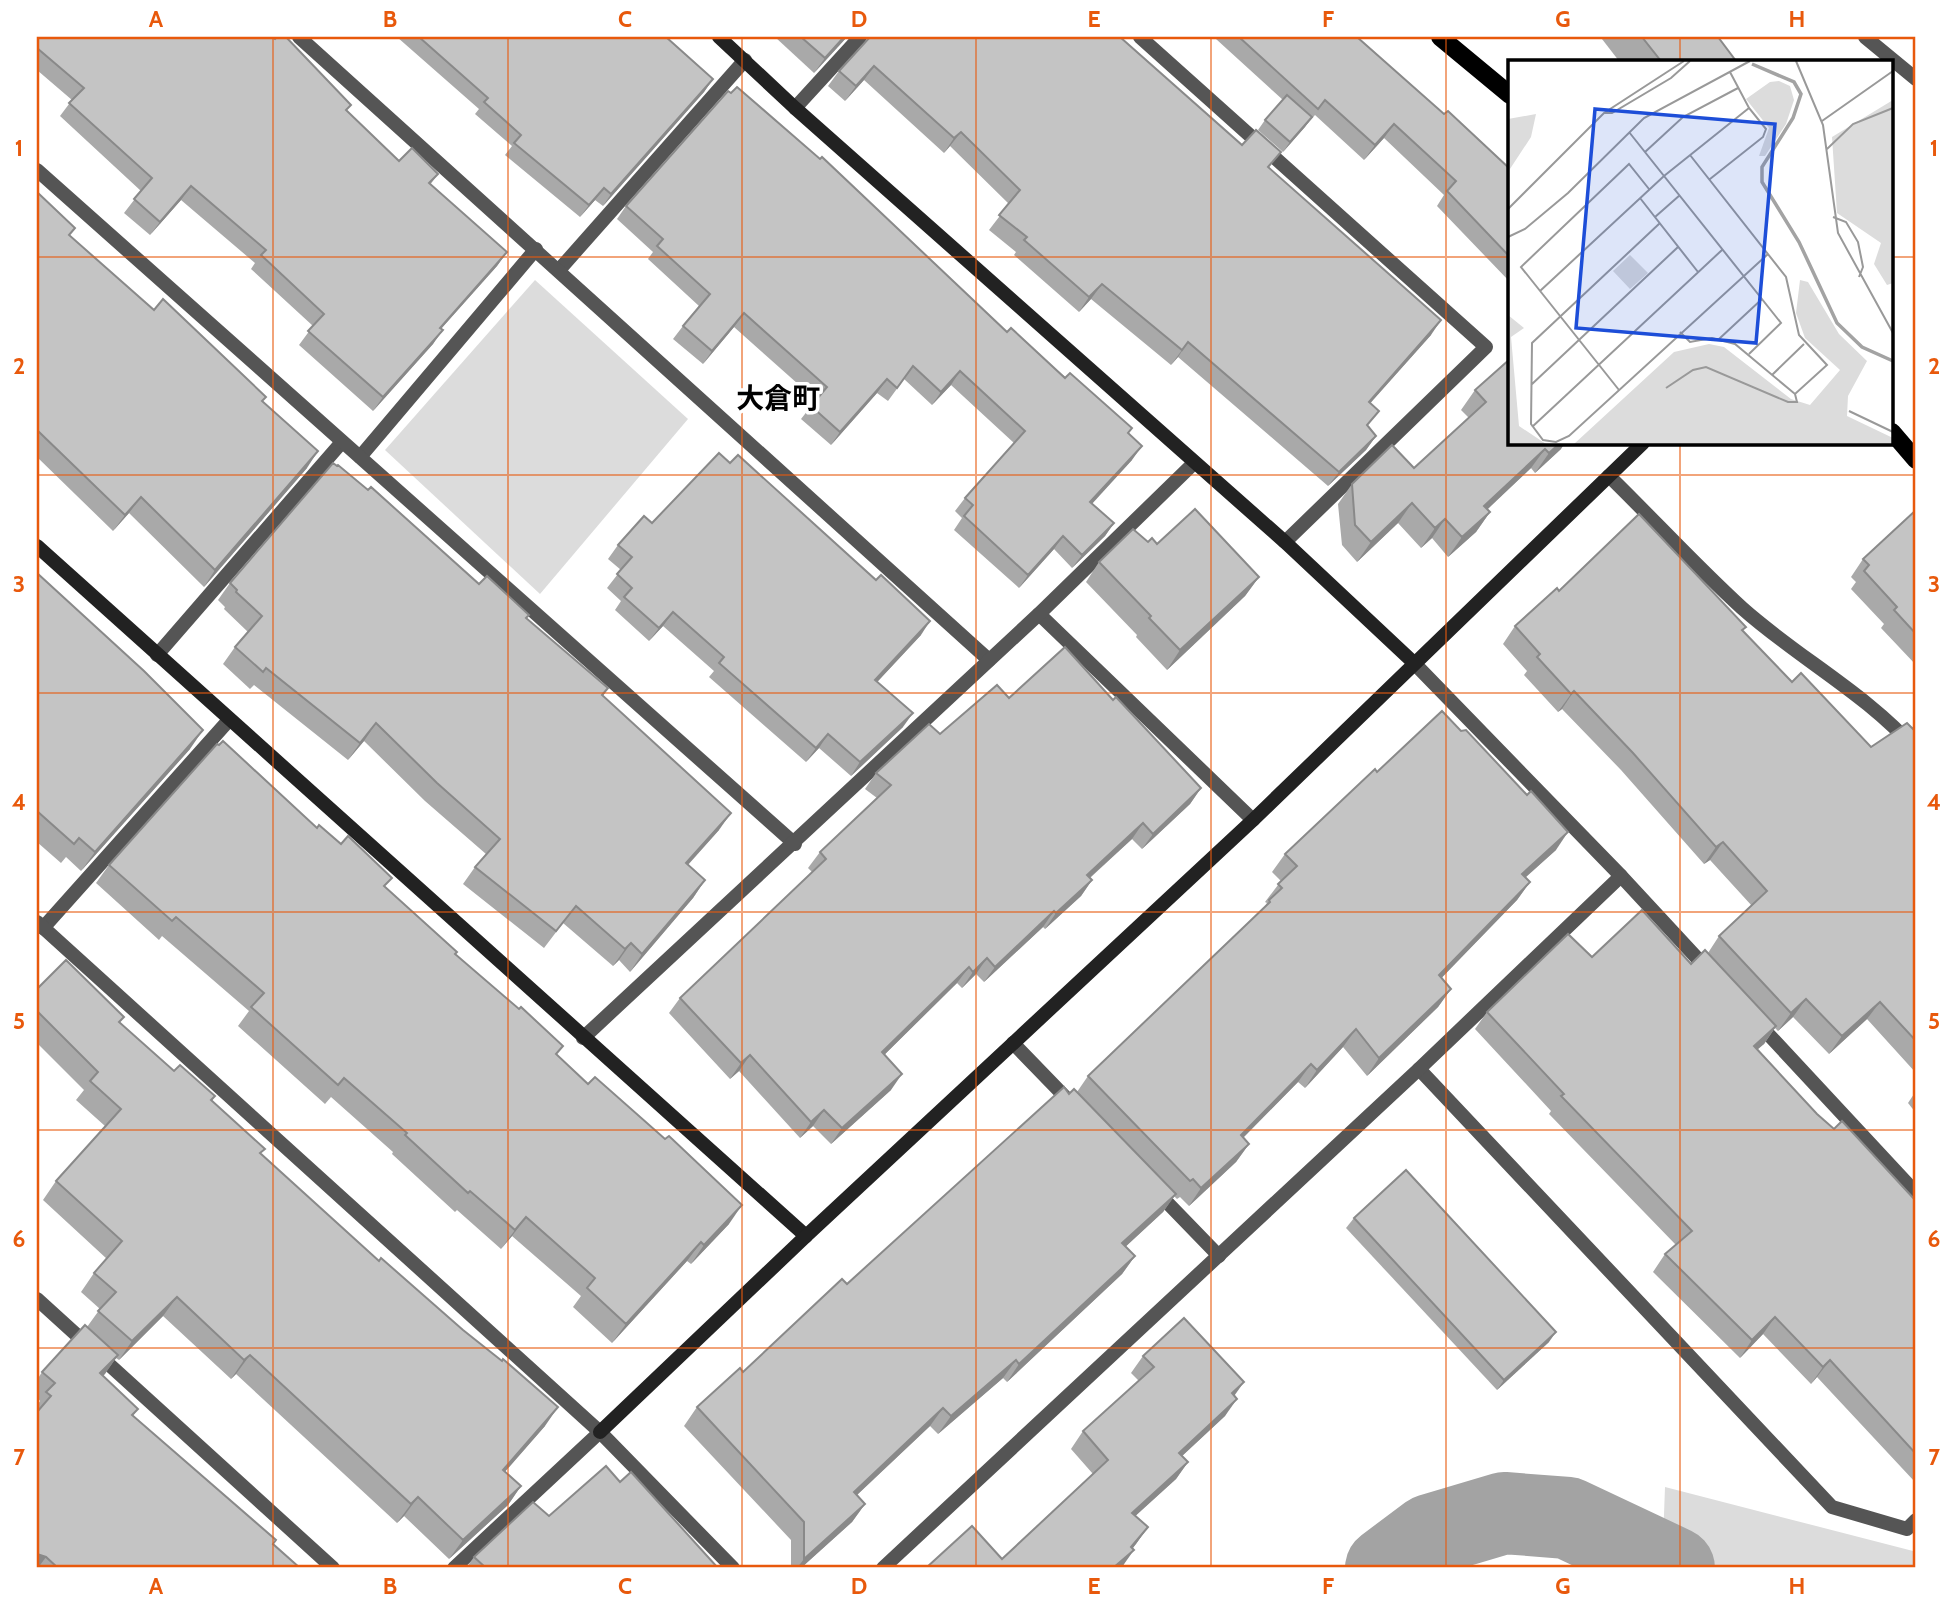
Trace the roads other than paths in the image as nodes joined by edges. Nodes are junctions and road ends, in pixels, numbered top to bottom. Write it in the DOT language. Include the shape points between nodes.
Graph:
graph roads {
  1 [pos="299,37"];
  2 [pos="719,37"];
  3 [pos="860,37"];
  4 [pos="1140,37"];
  5 [pos="1440,37"];
  6 [pos="1865,37"];
  7 [pos="746,60"];
  8 [pos="1893,60"];
  9 [pos="1894,61"];
  10 [pos="1916,79"];
  11 [pos="1508,93"];
  12 [pos="795,108"];
  13 [pos="37,170"];
  14 [pos="536,249"];
  15 [pos="559,270"];
  16 [pos="1894,434"];
  17 [pos="342,442"];
  18 [pos="1642,444"];
  19 [pos="360,457"];
  20 [pos="1916,460"];
  21 [pos="1194,463"];
  22 [pos="1609,475"];
  23 [pos="1285,542"];
  24 [pos="37,546"];
  25 [pos="1039,614"];
  26 [pos="157,655"];
  27 [pos="989,660"];
  28 [pos="1414,663"];
  29 [pos="229,720"];
  30 [pos="1916,750"];
  31 [pos="1253,820"];
  32 [pos="795,844"];
  33 [pos="1621,876"];
  34 [pos="39,928"];
  35 [pos="1716,978"];
  36 [pos="1745,1009"];
  37 [pos="583,1038"];
  38 [pos="1013,1043"];
  39 [pos="1419,1069"];
  40 [pos="1079,1111"];
  41 [pos="1144,1178"];
  42 [pos="1916,1192"];
  43 [pos="806,1237"];
  44 [pos="1219,1256"];
  45 [pos="37,1299"];
  46 [pos="600,1432"];
  47 [pos="1916,1520"];
  48 [pos="333,1568"];
  49 [pos="454,1568"];
  50 [pos="733,1568"];
  51 [pos="883,1568"];
  1 -- 14 [label="street"];
  2 -- 7 [label="street"];
  3 -- 12 [label="street"];
  4 -- 23 [label="street" via="1486,347"];
  5 -- 11 [label="main road"];
  6 -- 8 [label="street"];
  7 -- 12 [label="street"];
  7 -- 15 [label="street"];
  9 -- 10 [label="street"];
  12 -- 21 [label="street"];
  13 -- 17 [label="street"];
  14 -- 15 [label="street"];
  14 -- 19 [label="street"];
  15 -- 27 [label="street"];
  16 -- 20 [label="main road"];
  17 -- 19 [label="street"];
  17 -- 26 [label="street"];
  18 -- 22 [label="street"];
  19 -- 32 [label="street"];
  21 -- 23 [label="street"];
  21 -- 25 [label="street"];
  22 -- 28 [label="street"];
  22 -- 30 [label="street" via="1742,608 1869,704"];
  23 -- 28 [label="street"];
  24 -- 26 [label="street"];
  25 -- 27 [label="street"];
  25 -- 31 [label="street"];
  26 -- 29 [label="street"];
  27 -- 32 [label="street"];
  28 -- 31 [label="street"];
  28 -- 33 [label="street"];
  29 -- 34 [label="street"];
  29 -- 37 [label="street"];
  31 -- 38 [label="street"];
  32 -- 37 [label="street"];
  33 -- 35 [label="street"];
  33 -- 39 [label="street"];
  34 -- 46 [label="street"];
  36 -- 42 [label="street"];
  37 -- 43 [label="street"];
  38 -- 40 [label="street"];
  38 -- 43 [label="street"];
  39 -- 44 [label="street"];
  39 -- 47 [label="street" via="1832,1507 1908,1529"];
  41 -- 44 [label="street"];
  43 -- 46 [label="street"];
  44 -- 51 [label="street"];
  45 -- 48 [label="street"];
  46 -- 49 [label="street"];
  46 -- 50 [label="street"];
}
